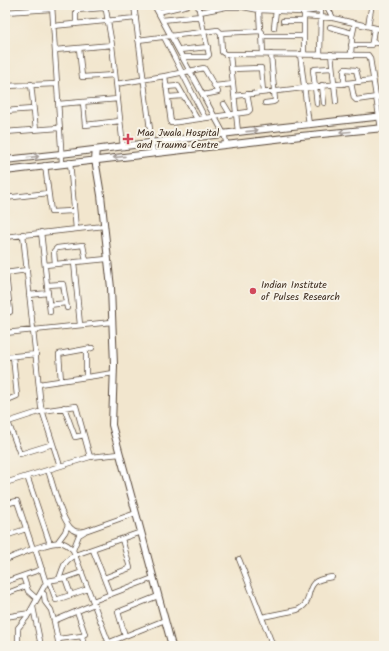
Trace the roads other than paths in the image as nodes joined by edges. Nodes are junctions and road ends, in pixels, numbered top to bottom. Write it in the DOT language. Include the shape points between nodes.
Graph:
graph roads {
  1 [pos="134,5"];
  2 [pos="154,5"];
  3 [pos="188,5"];
  4 [pos="198,5"];
  5 [pos="295,5"];
  6 [pos="326,5"];
  7 [pos="229,6"];
  8 [pos="52,7"];
  9 [pos="253,7"];
  10 [pos="371,9"];
  11 [pos="259,10"];
  12 [pos="276,10"];
  13 [pos="294,11"];
  14 [pos="5,12"];
  15 [pos="158,12"];
  16 [pos="200,14"];
  17 [pos="304,16"];
  18 [pos="321,17"];
  19 [pos="136,18"];
  20 [pos="333,18"];
  21 [pos="162,20"];
  22 [pos="108,21"];
  23 [pos="283,21"];
  24 [pos="355,23"];
  25 [pos="76,24"];
  26 [pos="53,26"];
  27 [pos="368,26"];
  28 [pos="330,27"];
  29 [pos="274,28"];
  30 [pos="374,28"];
  31 [pos="260,30"];
  32 [pos="384,30"];
  33 [pos="204,31"];
  34 [pos="352,32"];
  35 [pos="220,33"];
  36 [pos="171,36"];
  37 [pos="262,36"];
  38 [pos="304,36"];
  39 [pos="164,37"];
  40 [pos="138,40"];
  41 [pos="372,42"];
  42 [pos="384,44"];
  43 [pos="112,45"];
  44 [pos="352,45"];
  45 [pos="208,47"];
  46 [pos="79,48"];
  47 [pos="55,50"];
  48 [pos="179,50"];
  49 [pos="230,54"];
  50 [pos="263,54"];
  51 [pos="271,54"];
  52 [pos="302,54"];
  53 [pos="320,54"];
  54 [pos="331,54"];
  55 [pos="351,55"];
  56 [pos="183,57"];
  57 [pos="382,61"];
  58 [pos="332,68"];
  59 [pos="231,69"];
  60 [pos="190,70"];
  61 [pos="181,73"];
  62 [pos="384,73"];
  63 [pos="115,75"];
  64 [pos="165,76"];
  65 [pos="144,79"];
  66 [pos="373,80"];
  67 [pos="359,82"];
  68 [pos="31,84"];
  69 [pos="57,84"];
  70 [pos="116,84"];
  71 [pos="233,84"];
  72 [pos="344,84"];
  73 [pos="351,84"];
  74 [pos="322,85"];
  75 [pos="333,85"];
  76 [pos="5,86"];
  77 [pos="215,86"];
  78 [pos="315,86"];
  79 [pos="166,87"];
  80 [pos="304,87"];
  81 [pos="274,91"];
  82 [pos="263,92"];
  83 [pos="247,94"];
  84 [pos="203,95"];
  85 [pos="183,96"];
  86 [pos="234,96"];
  87 [pos="384,96"];
  88 [pos="376,97"];
  89 [pos="168,98"];
  90 [pos="118,99"];
  91 [pos="83,102"];
  92 [pos="336,102"];
  93 [pos="265,103"];
  94 [pos="324,103"];
  95 [pos="58,104"];
  96 [pos="224,104"];
  97 [pos="317,104"];
  98 [pos="34,109"];
  99 [pos="5,111"];
  100 [pos="236,113"];
  101 [pos="230,114"];
  102 [pos="214,116"];
  103 [pos="382,116"];
  104 [pos="205,118"];
  105 [pos="197,119"];
  106 [pos="120,121"];
  107 [pos="309,125"];
  108 [pos="59,128"];
  109 [pos="382,129"];
  110 [pos="36,130"];
  111 [pos="5,132"];
  112 [pos="238,132"];
  113 [pos="224,134"];
  114 [pos="151,143"];
  115 [pos="227,145"];
  116 [pos="123,147"];
  117 [pos="96,150"];
  118 [pos="153,153"];
  119 [pos="61,154"];
  120 [pos="96,159"];
  121 [pos="5,160"];
  122 [pos="70,162"];
  123 [pos="62,163"];
  124 [pos="45,165"];
  125 [pos="5,171"];
  126 [pos="48,193"];
  127 [pos="5,198"];
  128 [pos="73,211"];
  129 [pos="104,226"];
  130 [pos="76,229"];
  131 [pos="42,232"];
  132 [pos="23,234"];
  133 [pos="5,236"];
  134 [pos="107,259"];
  135 [pos="86,260"];
  136 [pos="74,262"];
  137 [pos="56,264"];
  138 [pos="45,265"];
  139 [pos="27,270"];
  140 [pos="6,273"];
  141 [pos="47,285"];
  142 [pos="48,293"];
  143 [pos="29,295"];
  144 [pos="7,299"];
  145 [pos="66,303"];
  146 [pos="49,305"];
  147 [pos="67,308"];
  148 [pos="50,312"];
  149 [pos="5,314"];
  150 [pos="112,322"];
  151 [pos="80,325"];
  152 [pos="33,330"];
  153 [pos="5,333"];
  154 [pos="92,348"];
  155 [pos="86,349"];
  156 [pos="36,354"];
  157 [pos="13,356"];
  158 [pos="5,357"];
  159 [pos="114,374"];
  160 [pos="86,377"];
  161 [pos="61,381"];
  162 [pos="39,384"];
  163 [pos="5,401"];
  164 [pos="64,408"];
  165 [pos="42,411"];
  166 [pos="6,423"];
  167 [pos="84,435"];
  168 [pos="53,444"];
  169 [pos="120,454"];
  170 [pos="90,457"];
  171 [pos="60,466"];
  172 [pos="48,470"];
  173 [pos="28,476"];
  174 [pos="5,483"];
  175 [pos="5,504"];
  176 [pos="136,513"];
  177 [pos="68,525"];
  178 [pos="26,529"];
  179 [pos="85,531"];
  180 [pos="141,532"];
  181 [pos="5,536"];
  182 [pos="122,539"];
  183 [pos="57,542"];
  184 [pos="50,544"];
  185 [pos="34,549"];
  186 [pos="73,550"];
  187 [pos="93,550"];
  188 [pos="75,555"];
  189 [pos="239,559"];
  190 [pos="5,560"];
  191 [pos="42,570"];
  192 [pos="82,572"];
  193 [pos="23,576"];
  194 [pos="332,577"];
  195 [pos="65,578"];
  196 [pos="104,578"];
  197 [pos="153,578"];
  198 [pos="59,579"];
  199 [pos="48,581"];
  200 [pos="5,582"];
  201 [pos="26,586"];
  202 [pos="88,589"];
  203 [pos="41,592"];
  204 [pos="5,594"];
  205 [pos="110,594"];
  206 [pos="72,595"];
  207 [pos="158,596"];
  208 [pos="37,599"];
  209 [pos="94,602"];
  210 [pos="33,607"];
  211 [pos="77,611"];
  212 [pos="30,613"];
  213 [pos="5,617"];
  214 [pos="262,617"];
  215 [pos="165,620"];
  216 [pos="54,621"];
  217 [pos="82,636"];
  218 [pos="125,636"];
  219 [pos="58,639"];
  220 [pos="110,644"];
  221 [pos="18,646"];
  222 [pos="41,646"];
  223 [pos="59,646"];
  224 [pos="84,646"];
  225 [pos="100,646"];
  226 [pos="172,646"];
  227 [pos="273,646"];
  1 -- 19 [label="street"];
  2 -- 15 [label="street"];
  3 -- 15 [label="street"];
  4 -- 16 [label="street"];
  5 -- 13 [label="street"];
  6 -- 20 [label="street"];
  7 -- 9 [label="street"];
  7 -- 16 [label="street"];
  8 -- 14 [label="street"];
  8 -- 26 [label="street"];
  9 -- 11 [label="street"];
  10 -- 27 [label="street"];
  11 -- 12 [label="street"];
  11 -- 31 [label="street"];
  12 -- 13 [label="street"];
  12 -- 29 [label="street"];
  13 -- 17 [label="street"];
  15 -- 21 [label="street"];
  16 -- 21 [label="street"];
  16 -- 33 [label="street"];
  17 -- 18 [label="street"];
  17 -- 23 [label="street"];
  17 -- 38 [label="street"];
  18 -- 20 [label="street"];
  18 -- 53 [label="street"];
  19 -- 22 [label="street"];
  19 -- 40 [label="street"];
  20 -- 24 [label="street"];
  21 -- 36 [label="street"];
  22 -- 25 [label="street"];
  22 -- 25 [label="street" via="105,8 77,10"];
  22 -- 43 [label="street"];
  24 -- 27 [label="street"];
  24 -- 34 [label="street"];
  25 -- 26 [label="street"];
  26 -- 47 [label="street"];
  27 -- 30 [label="street"];
  28 -- 34 [label="street"];
  30 -- 32 [label="street"];
  30 -- 41 [label="street"];
  31 -- 35 [label="street"];
  31 -- 37 [label="street"];
  33 -- 35 [label="street" via="218,30"];
  33 -- 36 [label="street"];
  33 -- 45 [label="street"];
  34 -- 44 [label="street"];
  35 -- 49 [label="street" via="222,52"];
  36 -- 39 [label="street"];
  36 -- 48 [label="street"];
  37 -- 38 [label="street"];
  37 -- 50 [label="street"];
  38 -- 52 [label="street"];
  39 -- 40 [label="street"];
  39 -- 61 [label="street"];
  40 -- 65 [label="street"];
  41 -- 42 [label="street"];
  41 -- 44 [label="street" via="369,45"];
  43 -- 46 [label="street"];
  43 -- 63 [label="street"];
  44 -- 55 [label="street"];
  45 -- 48 [label="street"];
  45 -- 56 [label="street" via="207,57"];
  46 -- 47 [label="street"];
  46 -- 63 [label="street" via="82,77"];
  47 -- 69 [label="street"];
  48 -- 56 [label="street"];
  49 -- 50 [label="street"];
  49 -- 59 [label="street"];
  50 -- 51 [label="street"];
  51 -- 52 [label="street"];
  51 -- 81 [label="street"];
  52 -- 53 [label="street"];
  52 -- 80 [label="street"];
  53 -- 54 [label="street"];
  54 -- 55 [label="street"];
  54 -- 58 [label="street"];
  55 -- 66 [label="street" via="369,56"];
  56 -- 60 [label="street"];
  57 -- 62 [label="street"];
  58 -- 75 [label="street"];
  58 -- 78 [label="street" via="314,69"];
  59 -- 71 [label="street"];
  59 -- 82 [label="street" via="261,68"];
  60 -- 61 [label="street"];
  60 -- 77 [label="street" via="204,68"];
  60 -- 84 [label="street"];
  61 -- 64 [label="street"];
  61 -- 104 [label="street"];
  63 -- 70 [label="street"];
  64 -- 65 [label="street"];
  64 -- 79 [label="street"];
  65 -- 70 [label="street"];
  65 -- 114 [label="street"];
  66 -- 67 [label="street"];
  66 -- 88 [label="street"];
  67 -- 72 [label="street" via="356,70 345,69"];
  67 -- 73 [label="street"];
  68 -- 69 [label="street"];
  68 -- 76 [label="street"];
  68 -- 98 [label="street"];
  69 -- 95 [label="street"];
  70 -- 90 [label="street"];
  71 -- 77 [label="street"];
  71 -- 86 [label="street"];
  72 -- 73 [label="street"];
  72 -- 75 [label="street"];
  73 -- 88 [label="street" via="355,99"];
  74 -- 75 [label="street"];
  74 -- 78 [label="street"];
  74 -- 94 [label="street"];
  75 -- 92 [label="street"];
  77 -- 84 [label="street" via="217,93"];
  78 -- 80 [label="street"];
  78 -- 97 [label="street"];
  79 -- 85 [label="street" via="178,86"];
  79 -- 89 [label="street"];
  80 -- 81 [label="street"];
  80 -- 107 [label="street"];
  81 -- 82 [label="street"];
  81 -- 93 [label="street" via="274,102"];
  82 -- 83 [label="street"];
  83 -- 86 [label="street"];
  83 -- 100 [label="street" via="249,111"];
  84 -- 102 [label="street"];
  85 -- 89 [label="street"];
  85 -- 105 [label="street"];
  86 -- 100 [label="street"];
  87 -- 88 [label="street"];
  88 -- 103 [label="street"];
  89 -- 105 [label="street" via="171,123"];
  90 -- 91 [label="street"];
  90 -- 106 [label="street"];
  91 -- 95 [label="street"];
  91 -- 106 [label="street" via="85,125"];
  95 -- 108 [label="street"];
  96 -- 101 [label="street"];
  98 -- 99 [label="street"];
  98 -- 110 [label="street"];
  100 -- 101 [label="street"];
  100 -- 112 [label="street"];
  101 -- 102 [label="street"];
  102 -- 104 [label="street"];
  102 -- 113 [label="street"];
  103 -- 107 [label="street"];
  103 -- 109 [label="street"];
  104 -- 105 [label="street"];
  106 -- 116 [label="street"];
  112 -- 107 [label="street, one-way"];
  108 -- 110 [label="street"];
  108 -- 119 [label="street"];
  109 -- 115 [label="street, one-way"];
  110 -- 111 [label="street"];
  112 -- 113 [label="street"];
  113 -- 114 [label="street"];
  113 -- 115 [label="street"];
  114 -- 116 [label="street"];
  114 -- 118 [label="street"];
  115 -- 118 [label="street"];
  116 -- 117 [label="street"];
  117 -- 119 [label="street"];
  117 -- 120 [label="street"];
  118 -- 120 [label="street, one-way"];
  121 -- 119 [label="street, one-way"];
  119 -- 123 [label="street"];
  120 -- 122 [label="street"];
  120 -- 129 [label="street"];
  122 -- 123 [label="street"];
  122 -- 128 [label="street"];
  123 -- 124 [label="street"];
  124 -- 125 [label="street"];
  124 -- 126 [label="street"];
  126 -- 127 [label="street"];
  126 -- 128 [label="street" via="51,212"];
  128 -- 130 [label="street"];
  129 -- 130 [label="street"];
  129 -- 134 [label="street"];
  130 -- 131 [label="street"];
  131 -- 132 [label="street"];
  131 -- 138 [label="street"];
  132 -- 133 [label="street"];
  132 -- 139 [label="street"];
  134 -- 135 [label="street"];
  134 -- 150 [label="street"];
  135 -- 136 [label="street"];
  135 -- 137 [label="street" via="83,245 57,248 54,250"];
  136 -- 137 [label="street"];
  136 -- 151 [label="street"];
  137 -- 138 [label="street"];
  138 -- 141 [label="street"];
  139 -- 140 [label="street"];
  139 -- 143 [label="street"];
  140 -- 144 [label="street"];
  141 -- 142 [label="street"];
  141 -- 145 [label="street" via="63,284"];
  142 -- 143 [label="street"];
  142 -- 146 [label="street"];
  143 -- 152 [label="street"];
  144 -- 149 [label="street" via="10,312"];
  145 -- 146 [label="street"];
  145 -- 147 [label="street"];
  146 -- 148 [label="street"];
  150 -- 151 [label="street"];
  150 -- 159 [label="street"];
  151 -- 152 [label="street"];
  152 -- 153 [label="street"];
  152 -- 156 [label="street"];
  154 -- 155 [label="street"];
  155 -- 160 [label="street"];
  155 -- 161 [label="street" via="59,354"];
  156 -- 157 [label="street"];
  156 -- 162 [label="street"];
  157 -- 158 [label="street"];
  157 -- 163 [label="street" via="17,396"];
  159 -- 160 [label="street"];
  159 -- 169 [label="street" via="112,425"];
  160 -- 161 [label="street"];
  161 -- 162 [label="street"];
  162 -- 165 [label="street"];
  164 -- 165 [label="street"];
  164 -- 167 [label="street" via="74,436 76,438"];
  164 -- 167 [label="street" via="73,405 78,408"];
  165 -- 166 [label="street"];
  165 -- 168 [label="street"];
  166 -- 168 [label="street" via="20,454"];
  167 -- 170 [label="street"];
  168 -- 171 [label="street"];
  169 -- 170 [label="street"];
  169 -- 176 [label="street"];
  170 -- 171 [label="street"];
  171 -- 172 [label="street"];
  172 -- 173 [label="street"];
  172 -- 177 [label="street"];
  173 -- 174 [label="street"];
  173 -- 184 [label="street"];
  175 -- 178 [label="street" via="17,501"];
  176 -- 179 [label="street"];
  176 -- 180 [label="street"];
  177 -- 179 [label="street" via="78,532"];
  177 -- 183 [label="street" via="66,532"];
  178 -- 181 [label="street"];
  178 -- 185 [label="street"];
  179 -- 186 [label="street" via="79,535"];
  180 -- 182 [label="street"];
  180 -- 197 [label="street"];
  182 -- 187 [label="street"];
  182 -- 196 [label="street" via="130,568"];
  183 -- 184 [label="street"];
  183 -- 186 [label="street"];
  184 -- 185 [label="street"];
  185 -- 190 [label="street"];
  185 -- 191 [label="street"];
  186 -- 188 [label="street"];
  187 -- 188 [label="street"];
  187 -- 196 [label="street"];
  188 -- 192 [label="street"];
  188 -- 198 [label="street" via="66,561"];
  189 -- 214 [label="street"];
  191 -- 193 [label="street"];
  191 -- 199 [label="street"];
  192 -- 195 [label="street"];
  192 -- 202 [label="street"];
  193 -- 200 [label="street"];
  193 -- 201 [label="street"];
  194 -- 214 [label="street" via="313,584 307,602 302,608"];
  195 -- 198 [label="street"];
  195 -- 206 [label="street"];
  196 -- 205 [label="street"];
  197 -- 205 [label="street"];
  197 -- 207 [label="street"];
  198 -- 199 [label="street"];
  199 -- 203 [label="street"];
  199 -- 206 [label="street" via="56,600"];
  201 -- 204 [label="street"];
  201 -- 208 [label="street" via="29,593"];
  202 -- 206 [label="street"];
  202 -- 209 [label="street"];
  203 -- 208 [label="street"];
  203 -- 216 [label="street"];
  205 -- 209 [label="street"];
  207 -- 215 [label="street"];
  207 -- 218 [label="street" via="118,612"];
  208 -- 210 [label="street"];
  209 -- 211 [label="street"];
  209 -- 220 [label="street"];
  210 -- 212 [label="street"];
  210 -- 222 [label="street"];
  211 -- 216 [label="street"];
  211 -- 217 [label="street" via="85,632"];
  212 -- 213 [label="street"];
  212 -- 221 [label="street" via="17,629"];
  214 -- 227 [label="street"];
  215 -- 218 [label="street"];
  215 -- 226 [label="street"];
  216 -- 219 [label="street"];
  217 -- 219 [label="street"];
  217 -- 224 [label="street"];
  218 -- 220 [label="street"];
  219 -- 223 [label="street"];
  220 -- 225 [label="street"];
}
